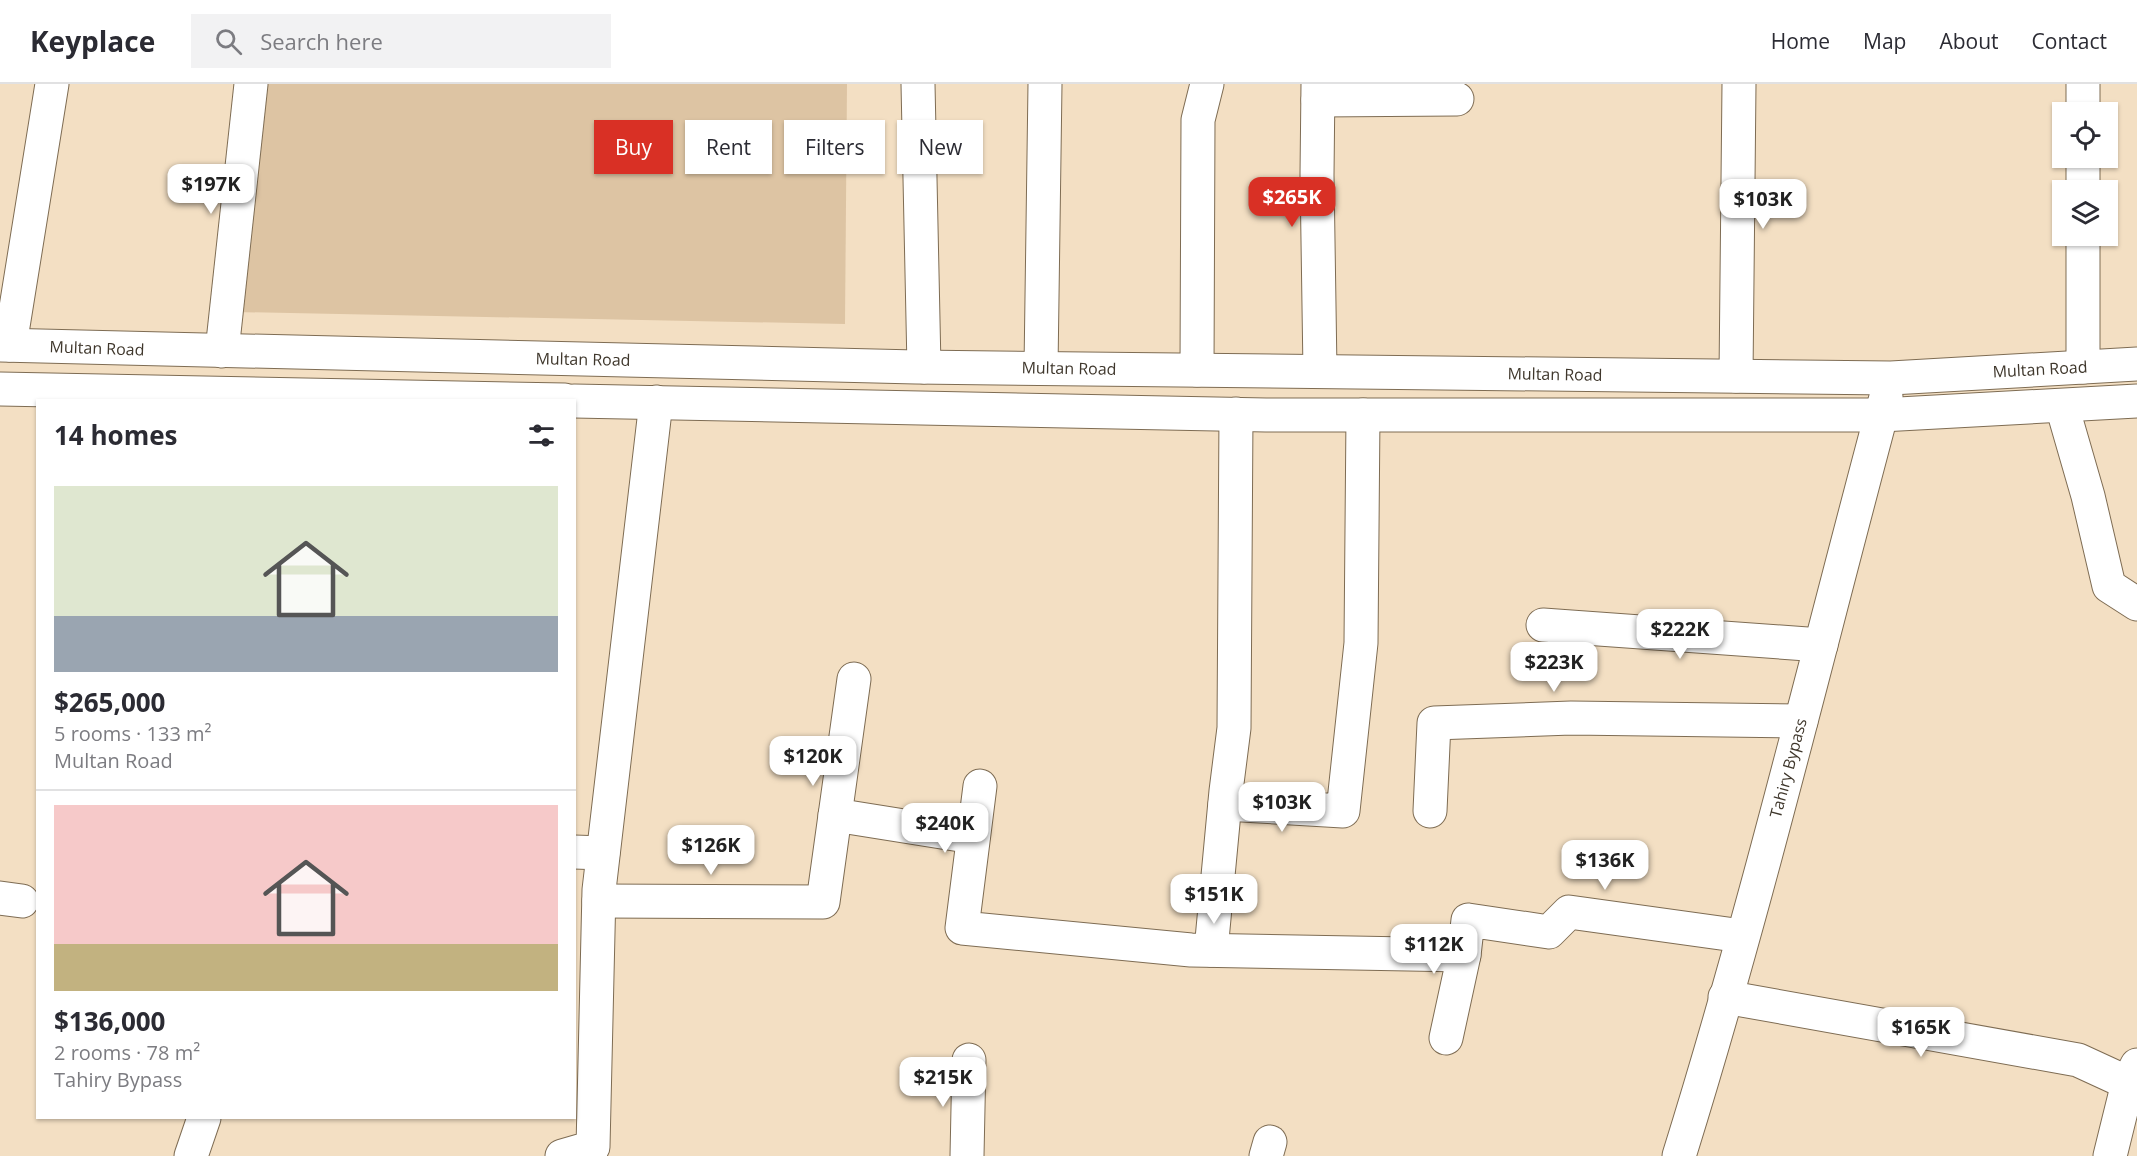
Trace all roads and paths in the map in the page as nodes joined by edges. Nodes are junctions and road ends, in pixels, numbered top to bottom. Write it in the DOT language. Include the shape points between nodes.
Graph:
graph roads {
  1 [pos="52,84"];
  2 [pos="250,84"];
  3 [pos="918,84"];
  4 [pos="1045,84"];
  5 [pos="1207,84"];
  6 [pos="1739,84"];
  7 [pos="2083,84"];
  8 [pos="1318,92"];
  9 [pos="1457,99"];
  10 [pos="2083,102"];
  11 [pos="2083,246"];
  12 [pos="5,345"];
  13 [pos="222,351"];
  14 [pos="2137,364"];
  15 [pos="924,367"];
  16 [pos="2083,367"];
  17 [pos="1041,368"];
  18 [pos="1197,370"];
  19 [pos="1320,371"];
  20 [pos="1736,376"];
  21 [pos="1891,378"];
  22 [pos="0,389"];
  23 [pos="137,396"];
  24 [pos="458,399"];
  25 [pos="576,401"];
  26 [pos="2137,401"];
  27 [pos="656,402"];
  28 [pos="2062,406"];
  29 [pos="1236,414"];
  30 [pos="1363,415"];
  31 [pos="1881,416"];
  32 [pos="2137,604"];
  33 [pos="1543,625"];
  34 [pos="1821,645"];
  35 [pos="854,679"];
  36 [pos="1801,721"];
  37 [pos="980,786"];
  38 [pos="1225,804"];
  39 [pos="1430,812"];
  40 [pos="835,815"];
  41 [pos="973,837"];
  42 [pos="589,853"];
  43 [pos="598,901"];
  44 [pos="1742,936"];
  45 [pos="1211,950"];
  46 [pos="1464,955"];
  47 [pos="1725,997"];
  48 [pos="1446,1038"];
  49 [pos="969,1060"];
  50 [pos="2132,1074"];
  51 [pos="204,1119"];
  52 [pos="191,1156"];
  53 [pos="562,1156"];
  54 [pos="967,1156"];
  55 [pos="1679,1156"];
  56 [pos="2110,1156"];
  1 -- 12 [label="street"];
  2 -- 13 [label="street"];
  3 -- 15 [label="street"];
  4 -- 17 [label="street"];
  5 -- 18 [label="street" via="1198,120"];
  6 -- 20 [label="street"];
  7 -- 10 [label="street"];
  8 -- 9 [label="street"];
  8 -- 19 [label="street"];
  11 -- 16 [label="street"];
  12 -- 13 [label="street, Multan Road"];
  13 -- 15 [label="street, Multan Road"];
  14 -- 16 [label="street, Multan Road"];
  15 -- 17 [label="street, Multan Road"];
  16 -- 21 [label="street, Multan Road"];
  17 -- 18 [label="street, Multan Road"];
  18 -- 19 [label="street, Multan Road"];
  19 -- 20 [label="street, Multan Road"];
  20 -- 21 [label="street, Multan Road"];
  21 -- 31 [label="street, Tahiry Bypass"];
  22 -- 23 [label="street"];
  23 -- 24 [label="street"];
  25 -- 27 [label="street"];
  26 -- 28 [label="street"];
  27 -- 29 [label="street"];
  27 -- 42 [label="street"];
  28 -- 31 [label="street"];
  28 -- 32 [label="street" via="2109,586"];
  29 -- 30 [label="street"];
  29 -- 38 [label="street" via="1234,728"];
  30 -- 31 [label="street"];
  30 -- 38 [label="street" via="1361,643 1343,811"];
  31 -- 34 [label="street, Tahiry Bypass"];
  33 -- 34 [label="street"];
  34 -- 36 [label="street, Tahiry Bypass"];
  35 -- 40 [label="street"];
  36 -- 39 [label="street" via="1571,718 1434,723"];
  36 -- 44 [label="street, Tahiry Bypass"];
  37 -- 41 [label="street"];
  38 -- 45 [label="street"];
  40 -- 41 [label="street"];
  40 -- 43 [label="street" via="823,902"];
  41 -- 45 [label="street" via="962,928"];
  42 -- 43 [label="street"];
  43 -- 53 [label="street" via="593,1147"];
  44 -- 46 [label="street" via="1569,912 1549,932 1468,920"];
  44 -- 47 [label="street, Tahiry Bypass"];
  45 -- 46 [label="street"];
  46 -- 48 [label="street"];
  47 -- 50 [label="street" via="2078,1060"];
  47 -- 55 [label="street, Tahiry Bypass"];
  49 -- 54 [label="street"];
  50 -- 56 [label="street"];
  51 -- 52 [label="street"];
}
